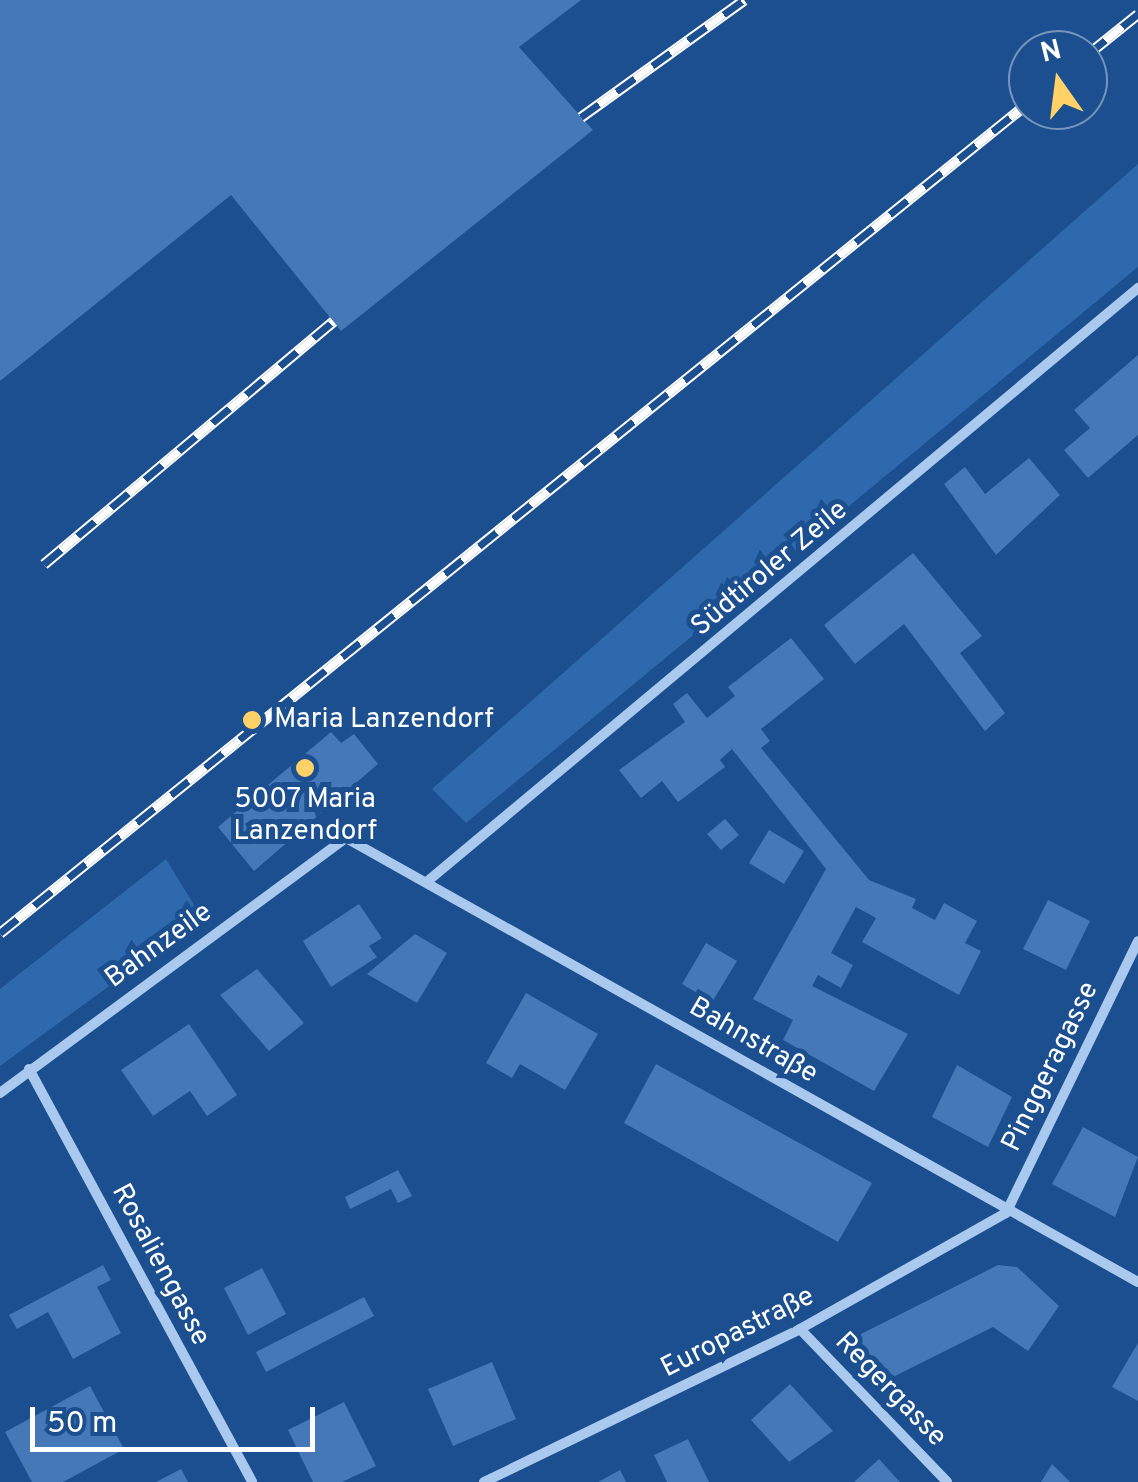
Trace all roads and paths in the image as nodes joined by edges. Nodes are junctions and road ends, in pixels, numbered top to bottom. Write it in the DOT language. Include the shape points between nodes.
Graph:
graph roads {
  1 [pos="1138,288"];
  2 [pos="346,838"];
  3 [pos="428,880"];
  4 [pos="1138,941"];
  5 [pos="29,1069"];
  6 [pos="0,1093"];
  7 [pos="1006,1213"];
  8 [pos="1138,1282"];
  9 [pos="800,1329"];
  10 [pos="252,1482"];
  11 [pos="484,1482"];
  12 [pos="947,1482"];
  1 -- 3 [label="street, Südtiroler Zeile"];
  2 -- 3 [label="street, Bahnstraße"];
  2 -- 5 [label="street, Bahnzeile"];
  3 -- 7 [label="street, Bahnstraße"];
  4 -- 7 [label="street, Pinggeragasse"];
  5 -- 6 [label="street, Bahnzeile"];
  5 -- 10 [label="street, Rosaliengasse"];
  7 -- 8 [label="street, Bahnstraße"];
  7 -- 9 [label="street, Europastraße"];
  9 -- 11 [label="street, Europastraße"];
  9 -- 12 [label="street, Regergasse"];
}
